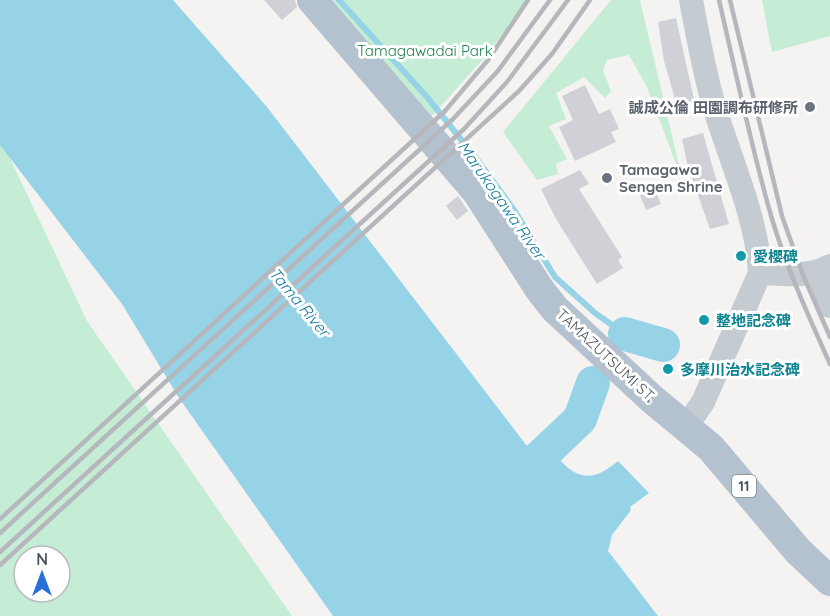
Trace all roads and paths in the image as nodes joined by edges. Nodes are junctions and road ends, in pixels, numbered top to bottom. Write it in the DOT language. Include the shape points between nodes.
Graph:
graph roads {
  1 [pos="312,0"];
  2 [pos="691,0"];
  3 [pos="825,269"];
  4 [pos="760,273"];
  5 [pos="830,306"];
  6 [pos="686,427"];
  7 [pos="830,581"];
  1 -- 6 [label="main road, TAMAZUTSUMI ST. / 11" via="477,192 555,309"];
  2 -- 4 [label="street" via="712,97 739,177"];
  3 -- 4 [label="street" via="792,275"];
  3 -- 5 [label="street" via="822,289"];
  4 -- 6 [label="street" via="703,402"];
  6 -- 7 [label="main road, TAMAZUTSUMI ST. / 11" via="719,456 798,551"];
}
